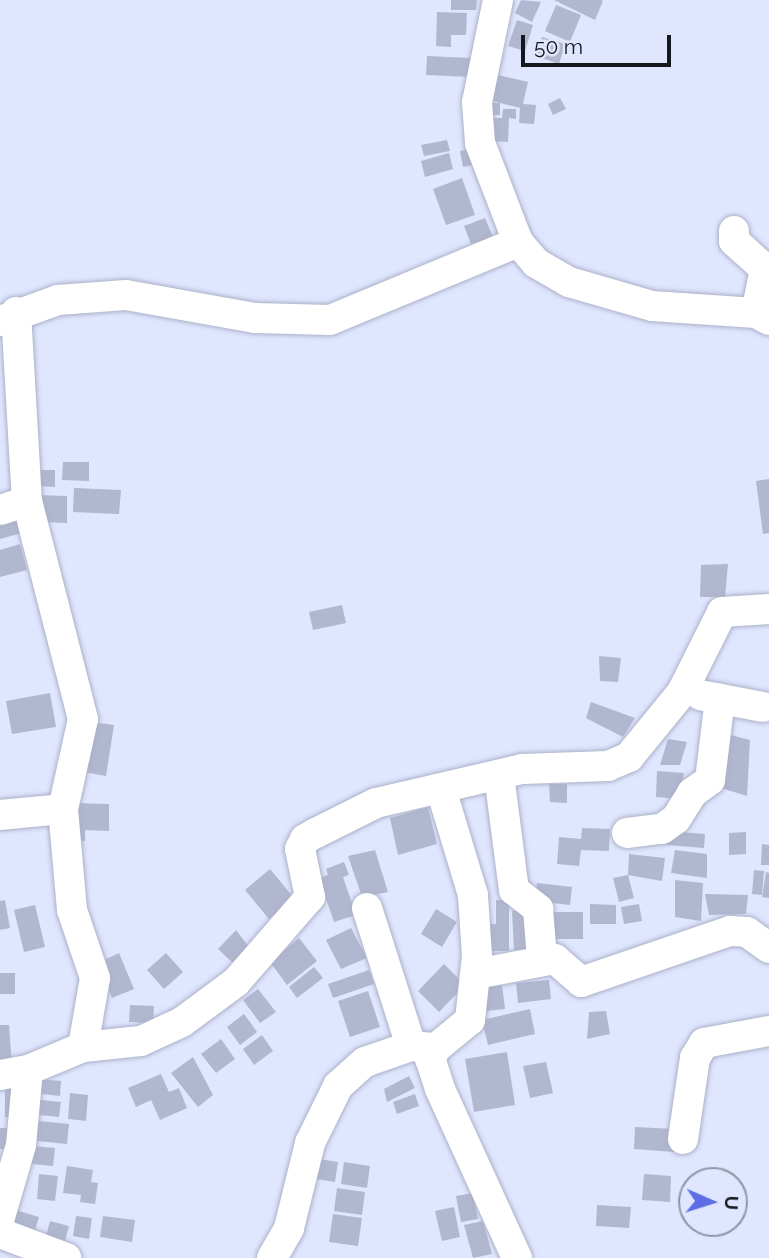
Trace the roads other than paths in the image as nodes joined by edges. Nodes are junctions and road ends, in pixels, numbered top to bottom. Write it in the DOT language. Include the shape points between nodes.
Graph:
graph roads {
  1 [pos="498,0"];
  2 [pos="734,231"];
  3 [pos="518,242"];
  4 [pos="762,316"];
  5 [pos="8,317"];
  6 [pos="14,505"];
  7 [pos="769,609"];
  8 [pos="682,692"];
  9 [pos="720,699"];
  10 [pos="763,707"];
  11 [pos="499,775"];
  12 [pos="441,789"];
  13 [pos="63,809"];
  14 [pos="0,815"];
  15 [pos="627,833"];
  16 [pos="514,890"];
  17 [pos="473,895"];
  18 [pos="367,908"];
  19 [pos="769,948"];
  20 [pos="542,959"];
  21 [pos="476,974"];
  22 [pos="769,1031"];
  23 [pos="83,1047"];
  24 [pos="424,1047"];
  25 [pos="14,1072"];
  26 [pos="683,1139"];
  27 [pos="0,1217"];
  28 [pos="0,1233"];
  29 [pos="66,1258"];
  30 [pos="272,1258"];
  31 [pos="517,1258"];
  1 -- 3 [label="street" via="477,102 477,123 484,158"];
  2 -- 4 [label="street" via="734,240 765,269"];
  3 -- 4 [label="street" via="554,275 607,294 652,306"];
  3 -- 5 [label="street" via="330,320 255,318 125,295 58,300"];
  5 -- 6 [label="street"];
  6 -- 13 [label="street" via="83,719"];
  7 -- 8 [label="street" via="722,612"];
  8 -- 9 [label="street"];
  8 -- 11 [label="street" via="629,757 608,766 522,769"];
  9 -- 10 [label="street"];
  9 -- 15 [label="street" via="710,780 692,793 676,819 662,829"];
  11 -- 12 [label="street"];
  11 -- 16 [label="street"];
  12 -- 17 [label="street"];
  12 -- 23 [label="street" via="376,803 305,839 300,849 310,897 236,982 182,1022 141,1041"];
  13 -- 14 [label="street"];
  13 -- 23 [label="street" via="72,910 95,978"];
  16 -- 17 [label="street"];
  16 -- 20 [label="street" via="538,909"];
  17 -- 21 [label="street"];
  18 -- 24 [label="street"];
  19 -- 20 [label="street" via="747,932 730,932 581,982 569,976 562,962"];
  20 -- 21 [label="street"];
  21 -- 24 [label="street" via="470,1020"];
  22 -- 26 [label="street" via="704,1043 695,1058"];
  23 -- 25 [label="street"];
  24 -- 30 [label="street" via="365,1062 338,1086 310,1143 289,1228"];
  24 -- 31 [label="street"];
  25 -- 27 [label="street" via="21,1145"];
  28 -- 29 [label="street"];
}
